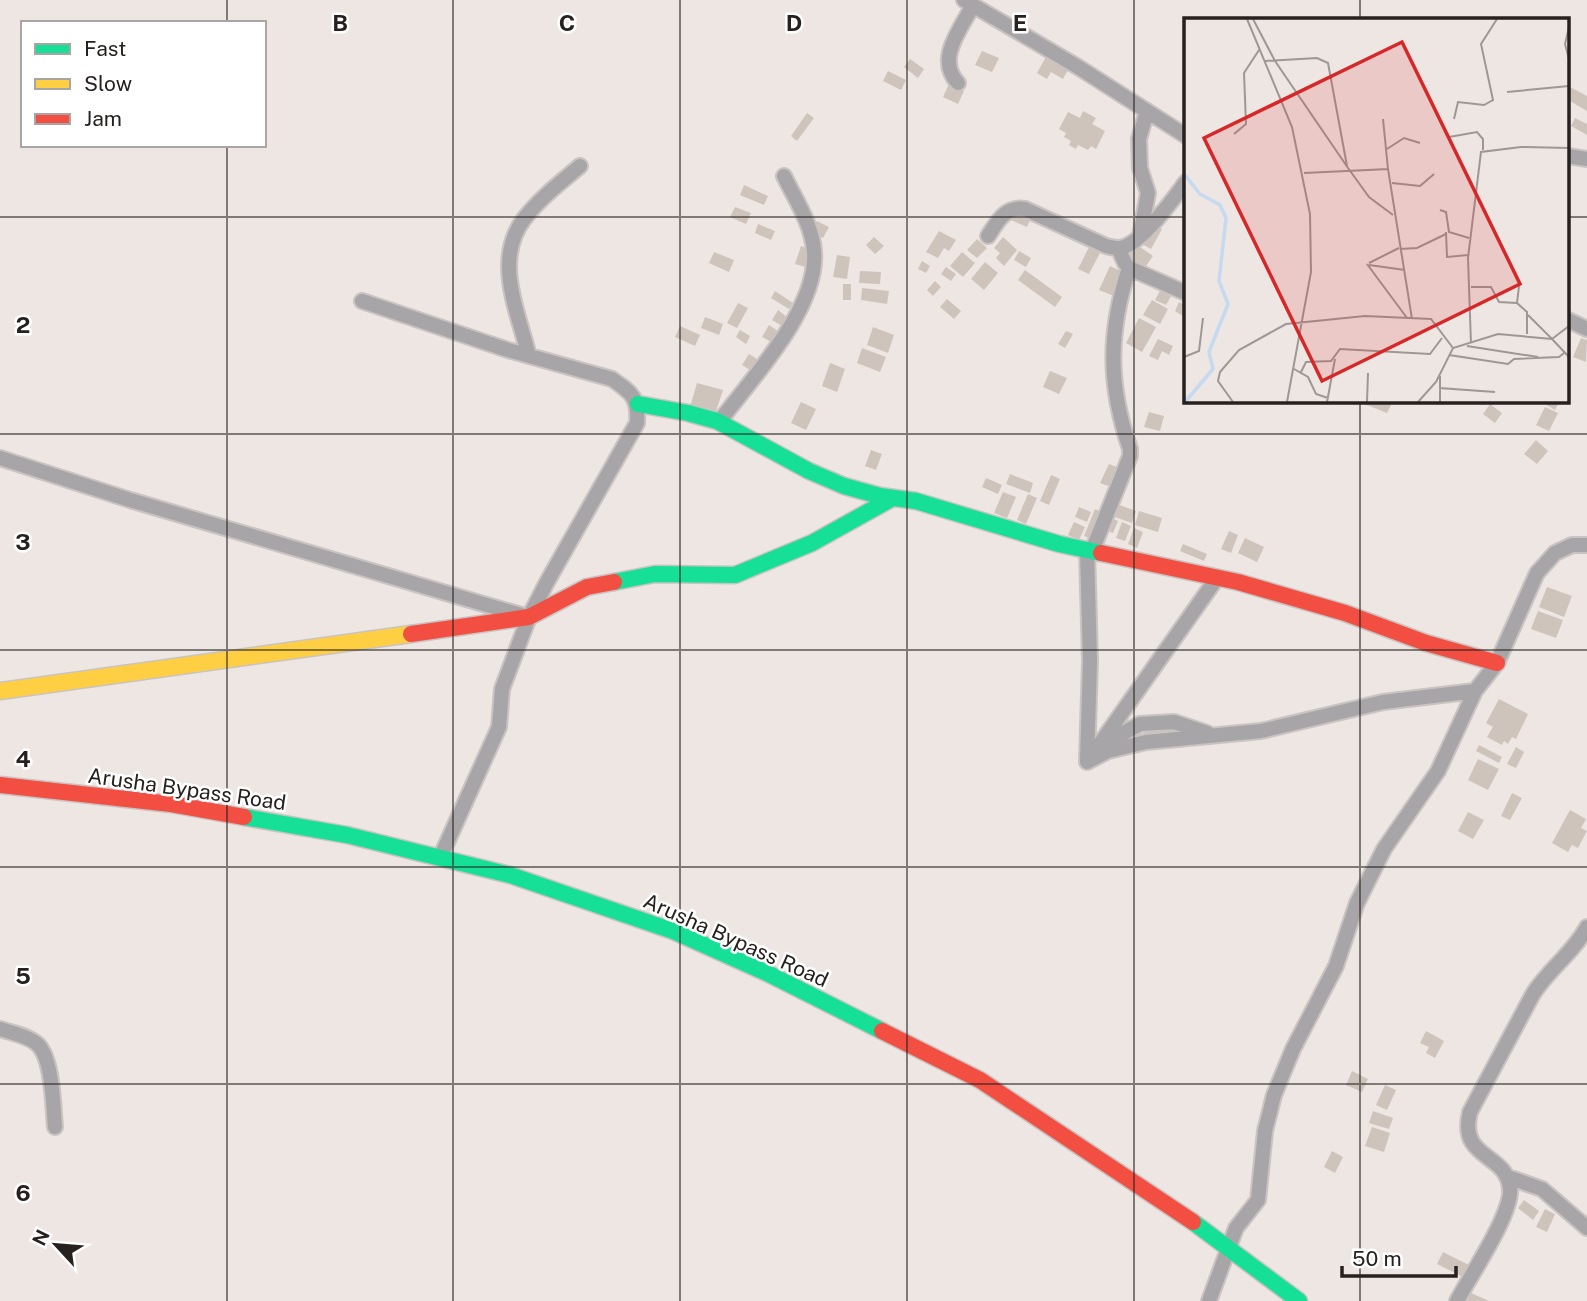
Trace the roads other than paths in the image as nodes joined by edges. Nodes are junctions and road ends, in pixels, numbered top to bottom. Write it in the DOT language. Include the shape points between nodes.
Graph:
graph roads {
  1 [pos="969,3"];
  2 [pos="958,83"];
  3 [pos="1147,111"];
  4 [pos="1184,135"];
  5 [pos="580,166"];
  6 [pos="784,176"];
  7 [pos="1184,184"];
  8 [pos="988,236"];
  9 [pos="1140,237"];
  10 [pos="1118,248"];
  11 [pos="1129,268"];
  12 [pos="1184,292"];
  13 [pos="362,300"];
  14 [pos="1570,321"];
  15 [pos="1587,329"];
  16 [pos="529,356"];
  17 [pos="638,404"];
  18 [pos="719,422"];
  19 [pos="0,458"];
  20 [pos="891,499"];
  21 [pos="1587,545"];
  22 [pos="1090,550"];
  23 [pos="1217,578"];
  24 [pos="529,617"];
  25 [pos="1497,663"];
  26 [pos="0,691"];
  27 [pos="1475,691"];
  28 [pos="1087,762"];
  29 [pos="0,785"];
  30 [pos="441,856"];
  31 [pos="1587,927"];
  32 [pos="0,1029"];
  33 [pos="55,1127"];
  34 [pos="1508,1177"];
  35 [pos="1587,1228"];
  36 [pos="1228,1247"];
  37 [pos="1209,1301"];
  38 [pos="1299,1301"];
  39 [pos="1457,1301"];
  1 -- 2 [label="street" via="949,54 948,68"];
  1 -- 3 [label="street"];
  3 -- 4 [label="street"];
  3 -- 9 [label="street" via="1139,139 1140,168 1148,193"];
  5 -- 16 [label="street" via="526,216 513,237 509,276"];
  6 -- 18 [label="street" via="814,248 811,280 794,318"];
  7 -- 9 [label="street"];
  8 -- 10 [label="street" via="1001,217 1016,208"];
  9 -- 10 [label="street"];
  10 -- 11 [label="street"];
  11 -- 12 [label="street"];
  11 -- 22 [label="street" via="1113,351 1115,400 1130,456"];
  13 -- 16 [label="street"];
  14 -- 15 [label="street"];
  16 -- 17 [label="street" via="612,379"];
  17 -- 18 [label="street"];
  17 -- 24 [label="street" via="637,423"];
  18 -- 20 [label="street" via="821,477"];
  19 -- 24 [label="street"];
  20 -- 22 [label="street" via="916,501"];
  20 -- 24 [label="street" via="812,543 735,575 655,574 587,587"];
  21 -- 25 [label="street" via="1572,545 1544,563"];
  22 -- 23 [label="street"];
  22 -- 28 [label="street"];
  23 -- 25 [label="street" via="1345,613"];
  23 -- 28 [label="street"];
  24 -- 26 [label="street"];
  24 -- 30 [label="street" via="502,689 499,727"];
  25 -- 27 [label="street"];
  27 -- 28 [label="street" via="1383,702 1261,731 1146,742 1108,751"];
  27 -- 36 [label="street" via="1438,771 1384,849 1357,903 1336,966 1273,1095 1258,1200"];
  29 -- 30 [label="street, Arusha Bypass Road" via="171,804"];
  30 -- 36 [label="street, Arusha Bypass Road" via="510,874 673,931 835,1007 981,1080"];
  31 -- 34 [label="street" via="1533,994 1470,1112 1467,1133 1472,1144"];
  32 -- 33 [label="street" via="35,1042 43,1050"];
  34 -- 35 [label="street" via="1542,1189"];
  34 -- 39 [label="street" via="1505,1213"];
  36 -- 37 [label="street"];
  36 -- 38 [label="street, Arusha Bypass Road"];
}
